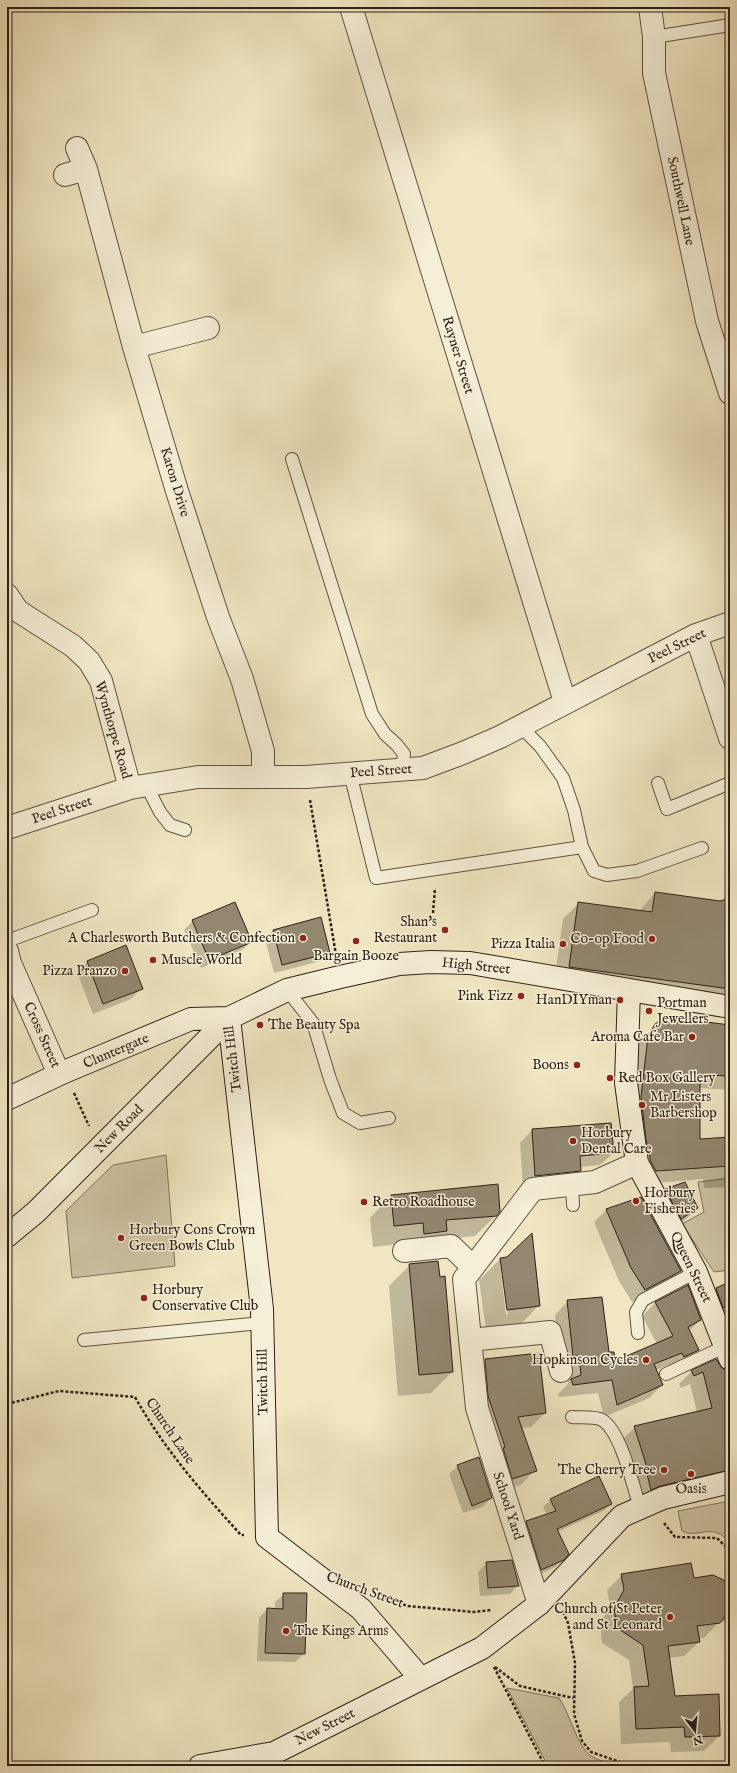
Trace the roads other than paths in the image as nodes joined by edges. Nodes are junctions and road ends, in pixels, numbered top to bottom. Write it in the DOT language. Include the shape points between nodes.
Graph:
graph roads {
  1 [pos="351,7"];
  2 [pos="650,7"];
  3 [pos="730,25"];
  4 [pos="654,36"];
  5 [pos="77,148"];
  6 [pos="86,169"];
  7 [pos="65,175"];
  8 [pos="208,328"];
  9 [pos="134,347"];
  10 [pos="730,393"];
  11 [pos="292,459"];
  12 [pos="7,595"];
  13 [pos="730,623"];
  14 [pos="696,635"];
  15 [pos="565,702"];
  16 [pos="520,726"];
  17 [pos="730,738"];
  18 [pos="402,771"];
  19 [pos="350,773"];
  20 [pos="263,777"];
  21 [pos="658,783"];
  22 [pos="730,783"];
  23 [pos="138,786"];
  24 [pos="7,828"];
  25 [pos="185,830"];
  26 [pos="582,847"];
  27 [pos="702,848"];
  28 [pos="92,910"];
  29 [pos="7,940"];
  30 [pos="7,951"];
  31 [pos="288,990"];
  32 [pos="629,990"];
  33 [pos="730,1007"];
  34 [pos="228,1018"];
  35 [pos="62,1073"];
  36 [pos="7,1099"];
  37 [pos="389,1118"];
  38 [pos="636,1163"];
  39 [pos="7,1236"];
  40 [pos="404,1251"];
  41 [pos="473,1267"];
  42 [pos="696,1272"];
  43 [pos="262,1323"];
  44 [pos="638,1333"];
  45 [pos="84,1340"];
  46 [pos="470,1340"];
  47 [pos="728,1352"];
  48 [pos="561,1371"];
  49 [pos="666,1374"];
  50 [pos="572,1417"];
  51 [pos="730,1482"];
  52 [pos="640,1508"];
  53 [pos="546,1597"];
  54 [pos="421,1678"];
  55 [pos="277,1760"];
  56 [pos="200,1766"];
  1 -- 15 [label="street, Rayner Street"];
  2 -- 4 [label="street, Southwell Lane"];
  3 -- 4 [label="lane"];
  4 -- 10 [label="street, Southwell Lane" via="654,73 707,321"];
  5 -- 6 [label="street, Karon Drive"];
  6 -- 7 [label="street"];
  6 -- 9 [label="street, Karon Drive"];
  8 -- 9 [label="street"];
  9 -- 20 [label="street, Karon Drive" via="177,491 209,619 242,679 263,751"];
  11 -- 18 [label="lane" via="372,714 385,734 404,754"];
  12 -- 23 [label="street, Wynthorpe Road" via="18,611 73,646 89,661 101,682"];
  13 -- 14 [label="street, Peel Street"];
  14 -- 15 [label="street, Peel Street"];
  14 -- 17 [label="street"];
  15 -- 16 [label="street, Peel Street"];
  16 -- 18 [label="street, Peel Street" via="463,754 423,768"];
  16 -- 26 [label="lane" via="540,746 563,778 574,810"];
  18 -- 19 [label="street, Peel Street"];
  19 -- 20 [label="street, Peel Street"];
  19 -- 26 [label="lane" via="376,878"];
  20 -- 23 [label="street, Peel Street" via="198,777"];
  21 -- 22 [label="lane" via="667,809"];
  23 -- 24 [label="street, Peel Street"];
  23 -- 25 [label="lane" via="170,825"];
  26 -- 27 [label="lane" via="594,871 607,875 637,871"];
  28 -- 29 [label="lane"];
  30 -- 35 [label="street, Cross Street" via="10,963"];
  31 -- 32 [label="street, High Street" via="399,964 431,962 470,963"];
  31 -- 34 [label="street, High Street"];
  31 -- 37 [label="lane" via="313,1023 343,1113 360,1123"];
  32 -- 33 [label="street, High Street"];
  32 -- 38 [label="street, Queen Street" via="626,1082"];
  34 -- 35 [label="street, Cluntergate" via="191,1019"];
  34 -- 39 [label="street, New Road" via="36,1212"];
  34 -- 43 [label="street, Twitch Hill"];
  35 -- 36 [label="street, Cluntergate"];
  38 -- 41 [label="street, School Yard" via="572,1195 533,1189"];
  38 -- 42 [label="street, Queen Street"];
  40 -- 41 [label="street" via="451,1246"];
  41 -- 46 [label="street, School Yard" via="464,1279"];
  42 -- 44 [label="lane" via="643,1300 636,1312"];
  42 -- 47 [label="street, Queen Street"];
  43 -- 45 [label="lane"];
  43 -- 54 [label="street, Twitch Hill" via="267,1537 362,1609"];
  46 -- 48 [label="street" via="550,1332"];
  46 -- 53 [label="street, School Yard" via="476,1408"];
  47 -- 49 [label="lane"];
  50 -- 52 [label="lane" via="601,1419 611,1427 618,1439"];
  51 -- 52 [label="street" via="663,1498"];
  52 -- 53 [label="street" via="622,1516"];
  53 -- 54 [label="street" via="482,1648"];
  54 -- 55 [label="street, New Street"];
  55 -- 56 [label="street, New Street"];
}
